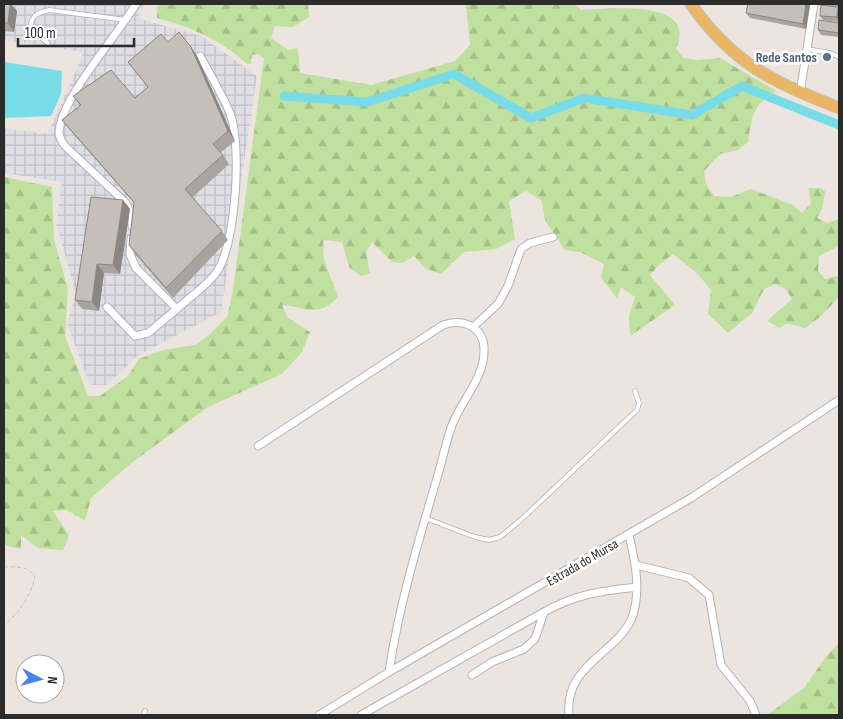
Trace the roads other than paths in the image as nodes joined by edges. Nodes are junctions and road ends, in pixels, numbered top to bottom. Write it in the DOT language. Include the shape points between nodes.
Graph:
graph roads {
  1 [pos="136,4"];
  2 [pos="690,4"];
  3 [pos="814,4"];
  4 [pos="126,20"];
  5 [pos="48,43"];
  6 [pos="807,49"];
  7 [pos="200,56"];
  8 [pos="839,57"];
  9 [pos="800,93"];
  10 [pos="839,108"];
  11 [pos="553,237"];
  12 [pos="107,307"];
  13 [pos="176,309"];
  14 [pos="474,326"];
  15 [pos="635,391"];
  16 [pos="839,400"];
  17 [pos="258,446"];
  18 [pos="425,518"];
  19 [pos="629,535"];
  20 [pos="636,565"];
  21 [pos="637,587"];
  22 [pos="544,612"];
  23 [pos="389,672"];
  24 [pos="472,675"];
  25 [pos="320,715"];
  26 [pos="361,715"];
  27 [pos="569,715"];
  28 [pos="756,715"];
  1 -- 4 [label="street"];
  2 -- 9 [label="main road" via="717,38 742,60"];
  3 -- 6 [label="street"];
  4 -- 5 [label="lane" via="49,10 38,12 31,20 30,30"];
  4 -- 13 [label="street" via="78,88 62,119 59,135 64,146 126,203 132,217 132,260"];
  6 -- 8 [label="lane"];
  6 -- 9 [label="street"];
  7 -- 13 [label="street" via="230,114 233,130 237,156 230,232 226,253 217,271"];
  9 -- 10 [label="main road"];
  11 -- 14 [label="street" via="521,249 498,304"];
  12 -- 13 [label="street" via="135,336 148,332"];
  14 -- 17 [label="street" via="455,321 443,325"];
  14 -- 18 [label="street" via="480,334 484,351 480,373 450,429"];
  15 -- 18 [label="lane" via="639,403 637,410 500,537 489,540 475,537"];
  16 -- 19 [label="street, Estrada do Mursa"];
  18 -- 23 [label="street" via="399,611"];
  19 -- 20 [label="street"];
  19 -- 23 [label="street, Estrada do Mursa"];
  20 -- 21 [label="street"];
  20 -- 28 [label="street" via="688,578 709,595 721,665 750,701"];
  21 -- 22 [label="street" via="590,592"];
  21 -- 27 [label="street" via="632,617 620,634 583,670 570,698"];
  22 -- 24 [label="street" via="539,631 524,649 492,662"];
  22 -- 26 [label="street"];
  23 -- 25 [label="street, Estrada do Mursa"];
}
